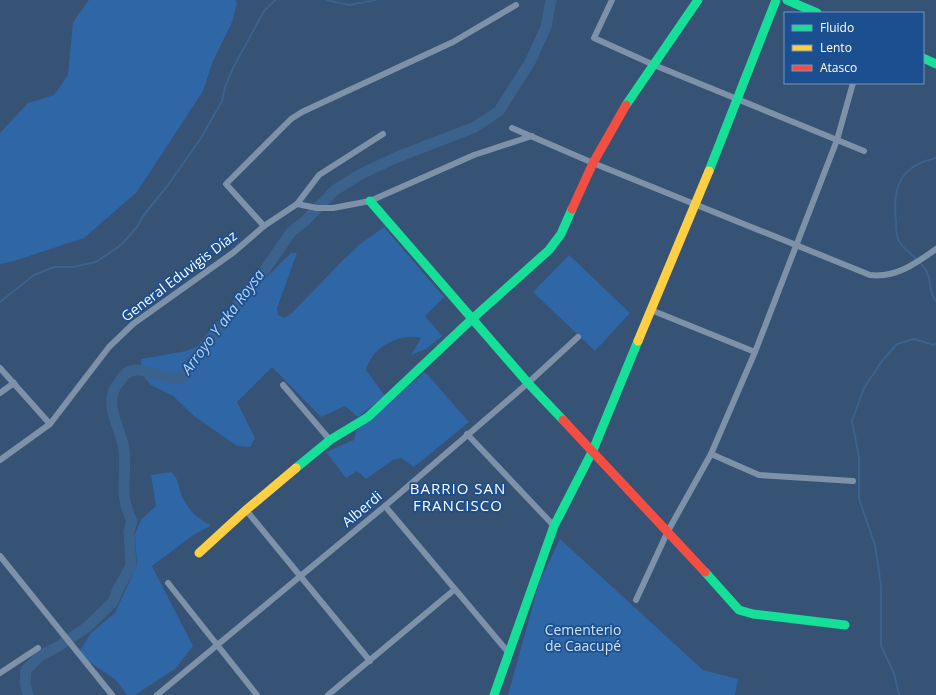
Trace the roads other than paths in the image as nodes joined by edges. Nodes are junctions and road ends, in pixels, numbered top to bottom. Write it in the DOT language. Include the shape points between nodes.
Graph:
graph roads {
  1 [pos="612,0"];
  2 [pos="698,0"];
  3 [pos="776,0"];
  4 [pos="787,0"];
  5 [pos="516,5"];
  6 [pos="814,12"];
  7 [pos="924,58"];
  8 [pos="936,64"];
  9 [pos="654,65"];
  10 [pos="853,84"];
  11 [pos="737,99"];
  12 [pos="512,128"];
  13 [pos="383,134"];
  14 [pos="532,136"];
  15 [pos="837,140"];
  16 [pos="864,151"];
  17 [pos="593,163"];
  18 [pos="370,201"];
  19 [pos="297,204"];
  20 [pos="694,205"];
  21 [pos="264,226"];
  22 [pos="797,246"];
  23 [pos="936,249"];
  24 [pos="925,257"];
  25 [pos="936,257"];
  26 [pos="651,310"];
  27 [pos="472,319"];
  28 [pos="578,337"];
  29 [pos="755,352"];
  30 [pos="0,368"];
  31 [pos="14,383"];
  32 [pos="528,383"];
  33 [pos="283,385"];
  34 [pos="0,393"];
  35 [pos="50,424"];
  36 [pos="467,434"];
  37 [pos="330,440"];
  38 [pos="593,450"];
  39 [pos="711,454"];
  40 [pos="0,460"];
  41 [pos="853,481"];
  42 [pos="385,506"];
  43 [pos="246,510"];
  44 [pos="554,526"];
  45 [pos="668,531"];
  46 [pos="199,553"];
  47 [pos="0,556"];
  48 [pos="300,577"];
  49 [pos="168,583"];
  50 [pos="454,590"];
  51 [pos="636,600"];
  52 [pos="845,625"];
  53 [pos="218,646"];
  54 [pos="38,648"];
  55 [pos="508,652"];
  56 [pos="370,661"];
  57 [pos="0,673"];
  58 [pos="112,695"];
  59 [pos="157,695"];
  60 [pos="257,695"];
  61 [pos="328,695"];
  62 [pos="494,695"];
  1 -- 9 [label="street" via="594,38"];
  2 -- 9 [label="street"];
  3 -- 11 [label="street"];
  4 -- 6 [label="street"];
  5 -- 21 [label="street" via="453,42 291,119 226,184"];
  7 -- 8 [label="street"];
  9 -- 11 [label="street"];
  9 -- 17 [label="street" via="625,106"];
  10 -- 15 [label="street"];
  11 -- 15 [label="street"];
  11 -- 20 [label="street"];
  12 -- 14 [label="street"];
  13 -- 19 [label="street, General Eduvigis Díaz" via="319,175"];
  14 -- 17 [label="street"];
  14 -- 18 [label="street" via="474,155"];
  15 -- 16 [label="street"];
  15 -- 22 [label="street"];
  17 -- 20 [label="street"];
  17 -- 27 [label="street" via="561,234 549,250"];
  18 -- 19 [label="street" via="333,208"];
  18 -- 27 [label="street"];
  19 -- 21 [label="street, General Eduvigis Díaz"];
  20 -- 22 [label="street"];
  20 -- 26 [label="street"];
  21 -- 35 [label="street, General Eduvigis Díaz" via="234,252 133,324 109,347"];
  22 -- 24 [label="street" via="870,275 881,276 896,273"];
  22 -- 29 [label="street"];
  23 -- 24 [label="street"];
  24 -- 25 [label="street"];
  26 -- 29 [label="street"];
  26 -- 38 [label="street"];
  27 -- 32 [label="street"];
  27 -- 37 [label="street" via="368,417"];
  28 -- 32 [label="street, Alberdi"];
  29 -- 39 [label="street"];
  30 -- 31 [label="street"];
  31 -- 34 [label="street"];
  31 -- 35 [label="street"];
  32 -- 36 [label="street, Alberdi"];
  32 -- 38 [label="street"];
  33 -- 37 [label="street"];
  35 -- 40 [label="street, General Eduvigis Díaz"];
  36 -- 42 [label="street, Alberdi"];
  36 -- 44 [label="street"];
  37 -- 43 [label="street"];
  38 -- 44 [label="street"];
  38 -- 45 [label="street"];
  39 -- 41 [label="street" via="759,475"];
  39 -- 45 [label="street"];
  42 -- 48 [label="street, Alberdi"];
  42 -- 50 [label="street"];
  43 -- 46 [label="street"];
  43 -- 48 [label="street"];
  44 -- 55 [label="street"];
  45 -- 51 [label="street"];
  45 -- 52 [label="street" via="739,610"];
  47 -- 58 [label="street"];
  48 -- 53 [label="street, Alberdi"];
  48 -- 56 [label="street"];
  49 -- 53 [label="street"];
  50 -- 55 [label="street"];
  50 -- 56 [label="street"];
  53 -- 59 [label="street, Alberdi"];
  53 -- 60 [label="street"];
  54 -- 57 [label="street"];
  55 -- 62 [label="street"];
  56 -- 61 [label="street"];
}
